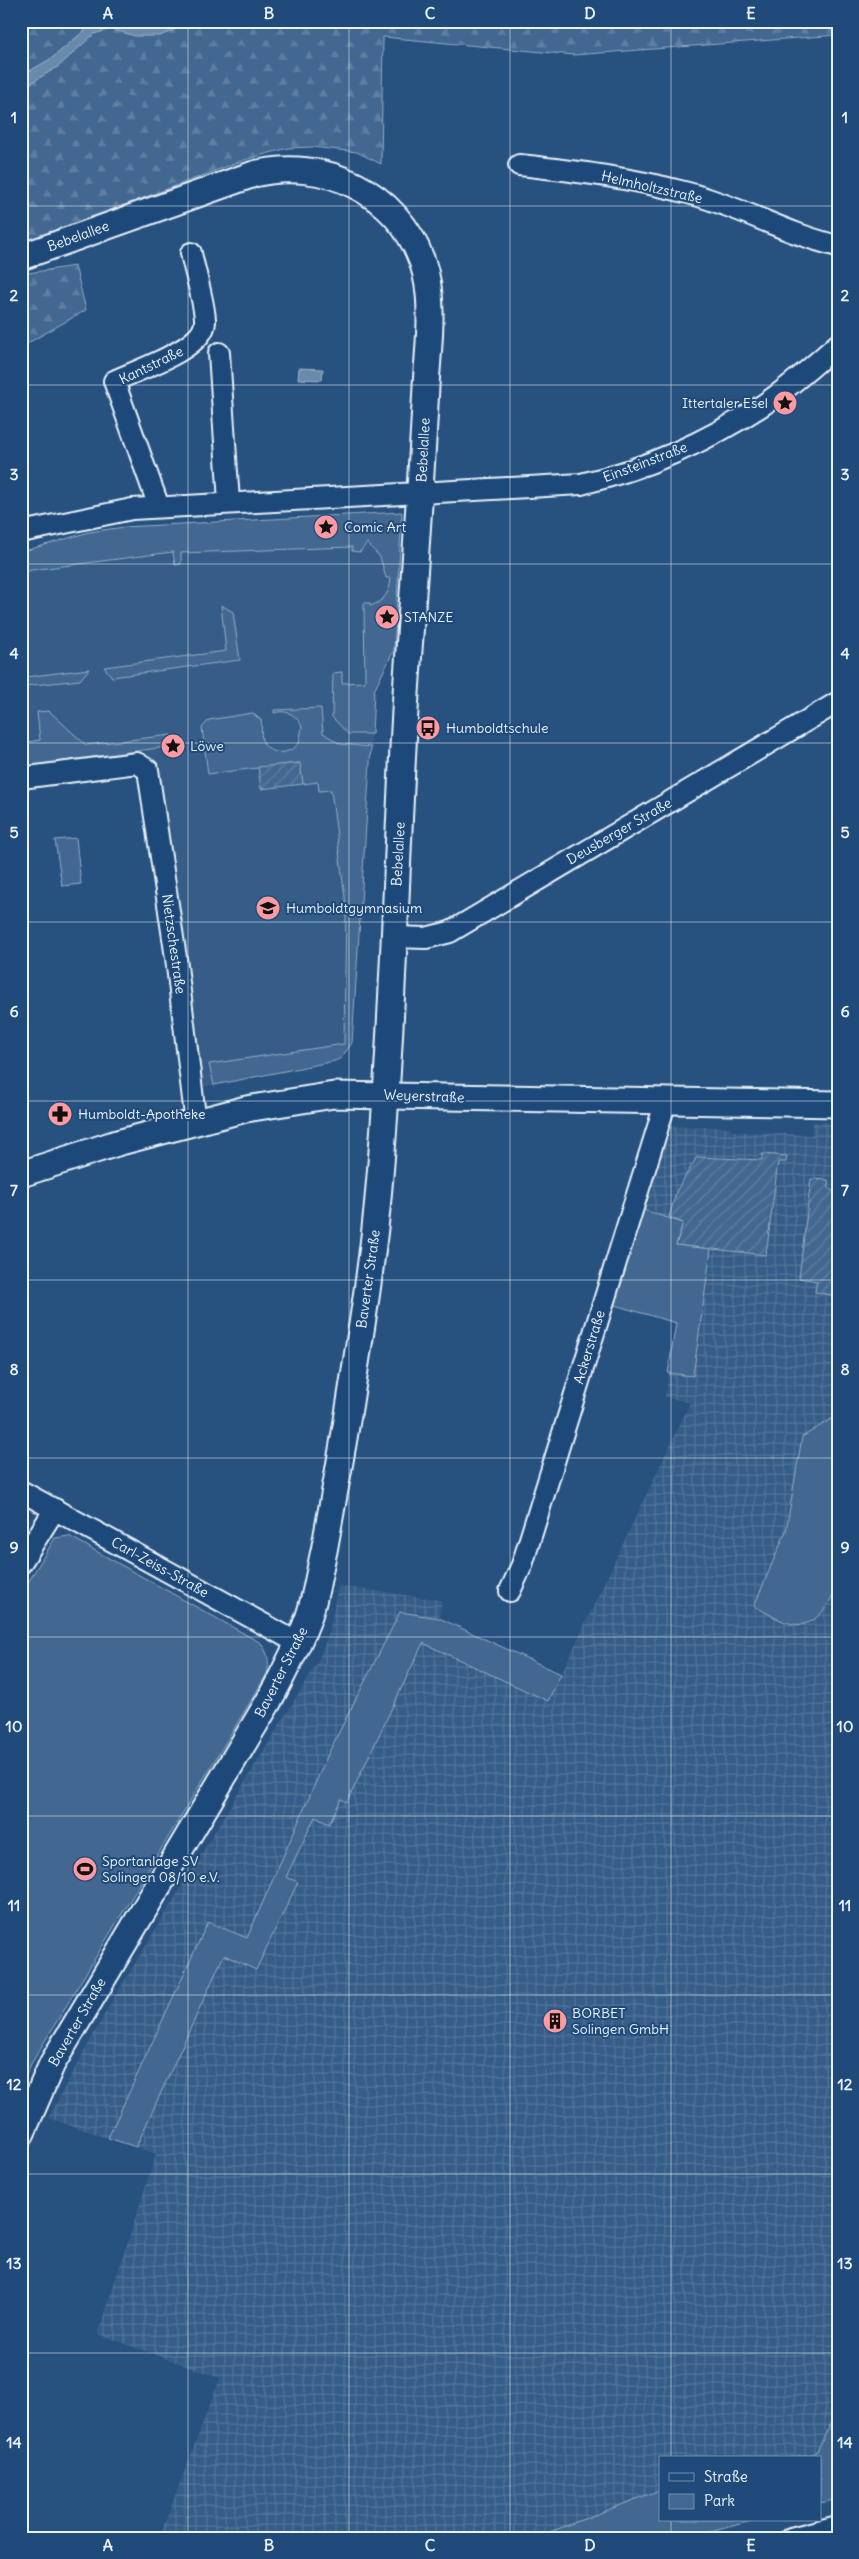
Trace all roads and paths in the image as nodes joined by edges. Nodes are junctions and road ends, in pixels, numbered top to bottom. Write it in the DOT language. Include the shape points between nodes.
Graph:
graph roads {
  1 [pos="519,166"];
  2 [pos="838,246"];
  3 [pos="191,253"];
  4 [pos="21,257"];
  5 [pos="838,344"];
  6 [pos="219,353"];
  7 [pos="421,491"];
  8 [pos="229,502"];
  9 [pos="159,507"];
  10 [pos="21,532"];
  11 [pos="838,702"];
  12 [pos="21,778"];
  13 [pos="394,937"];
  14 [pos="386,1095"];
  15 [pos="666,1101"];
  16 [pos="838,1104"];
  17 [pos="196,1124"];
  18 [pos="21,1174"];
  19 [pos="21,1491"];
  20 [pos="54,1509"];
  21 [pos="21,1564"];
  22 [pos="510,1591"];
  23 [pos="298,1643"];
  24 [pos="21,2135"];
  25 [pos="838,2526"];
  26 [pos="791,2538"];
  1 -- 2 [label="street, Helmholtzstraße" via="581,171 688,193"];
  3 -- 9 [label="street, Kantstraße" via="205,322 201,335 190,346 114,380"];
  4 -- 7 [label="main road, Bebelallee" via="265,171 307,169 360,187 395,216 415,245 425,272 429,320"];
  5 -- 7 [label="street, Einsteinstraße" via="765,404 699,442 634,469 581,484"];
  6 -- 8 [label="street"];
  7 -- 8 [label="street"];
  7 -- 13 [label="main road, Bebelallee"];
  8 -- 9 [label="street"];
  9 -- 10 [label="street" via="101,513"];
  11 -- 13 [label="street, Deusberger Straße" via="450,932 426,938"];
  12 -- 17 [label="street, Nietzschestraße" via="137,763 146,767 150,776 176,958"];
  13 -- 14 [label="main road, Bebelallee"];
  14 -- 15 [label="main road, Weyerstraße"];
  14 -- 17 [label="main road, Weyerstraße" via="334,1095 281,1102"];
  14 -- 23 [label="main road, Baverter Straße" via="371,1268 352,1390 314,1599"];
  15 -- 16 [label="main road, Weyerstraße"];
  15 -- 22 [label="street, Ackerstraße" via="522,1565"];
  17 -- 18 [label="main road, Weyerstraße" via="122,1142"];
  19 -- 20 [label="street, Carl-Zeiss-Straße"];
  20 -- 21 [label="street"];
  20 -- 23 [label="street, Carl-Zeiss-Straße"];
  23 -- 24 [label="main road, Baverter Straße" via="270,1699 52,2064"];
  25 -- 26 [label="street"];
}
